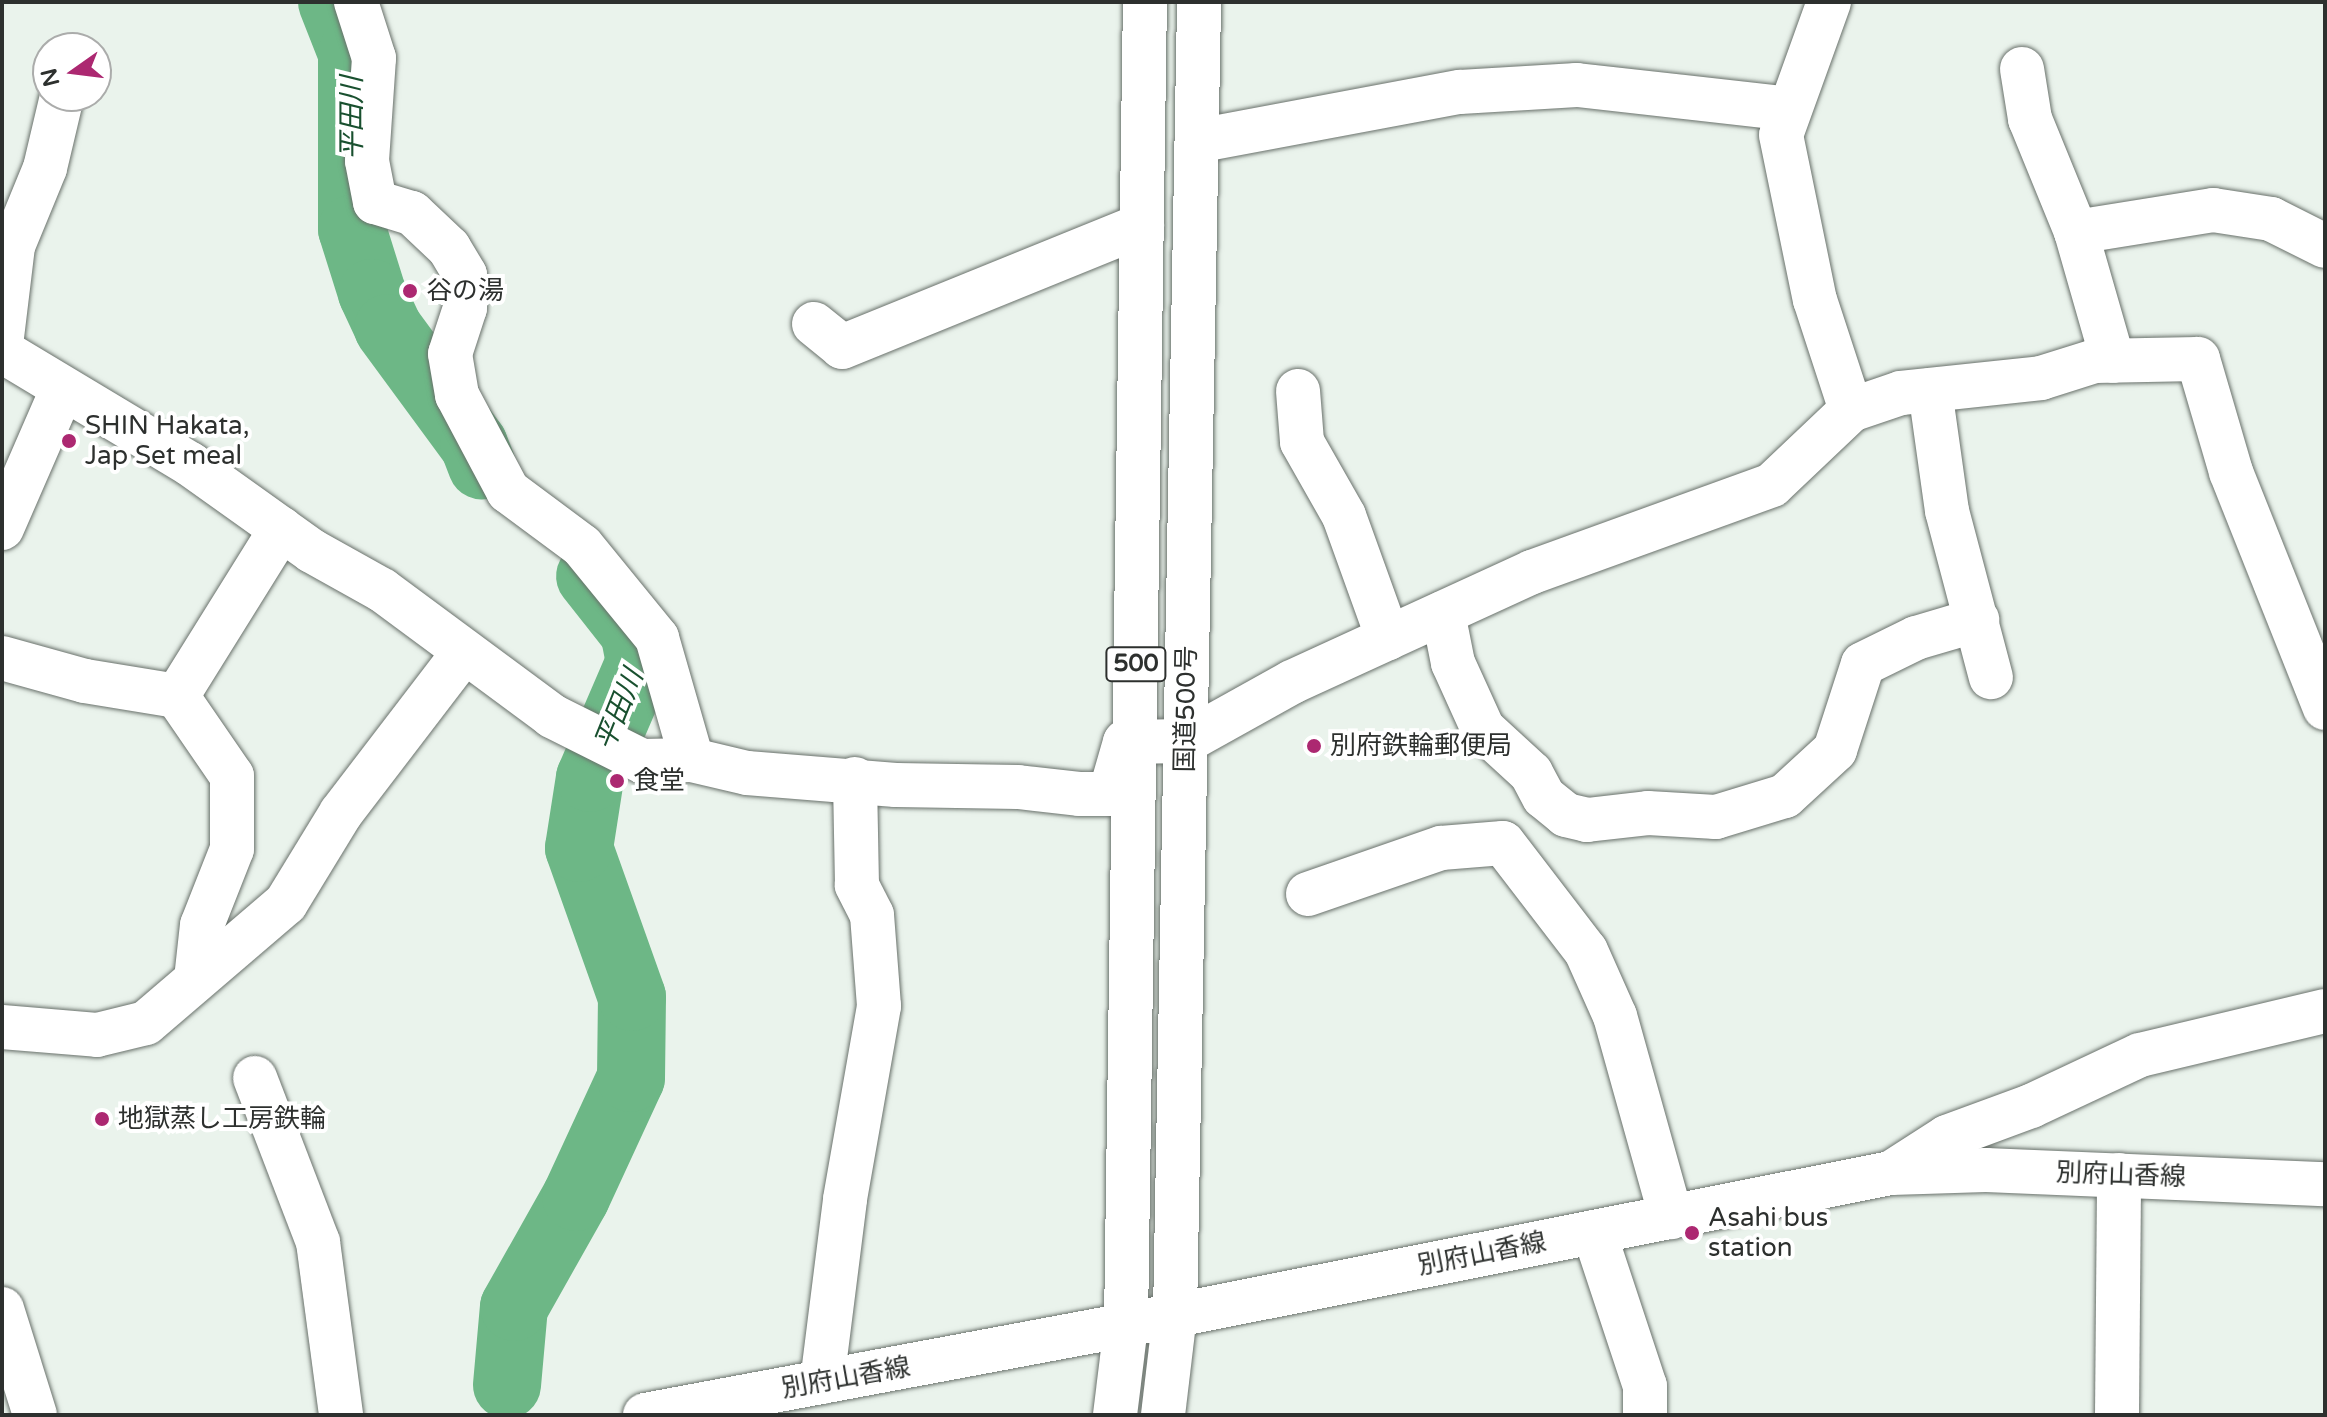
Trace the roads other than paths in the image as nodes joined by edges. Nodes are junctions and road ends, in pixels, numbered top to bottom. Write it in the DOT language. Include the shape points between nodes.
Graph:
graph roads {
  1 [pos="356,2"];
  2 [pos="1145,2"];
  3 [pos="1199,2"];
  4 [pos="1829,2"];
  5 [pos="2022,69"];
  6 [pos="1790,109"];
  7 [pos="58,112"];
  8 [pos="1197,141"];
  9 [pos="1142,225"];
  10 [pos="2076,232"];
  11 [pos="2325,246"];
  12 [pos="814,324"];
  13 [pos="2,337"];
  14 [pos="2,351"];
  15 [pos="2113,361"];
  16 [pos="62,390"];
  17 [pos="1930,390"];
  18 [pos="1298,391"];
  19 [pos="1851,410"];
  20 [pos="2,528"];
  21 [pos="281,529"];
  22 [pos="1443,613"];
  23 [pos="1977,620"];
  24 [pos="1388,638"];
  25 [pos="464,652"];
  26 [pos="2,658"];
  27 [pos="1991,677"];
  28 [pos="177,696"];
  29 [pos="2325,708"];
  30 [pos="1135,740"];
  31 [pos="1186,741"];
  32 [pos="692,760"];
  33 [pos="855,779"];
  34 [pos="1308,894"];
  35 [pos="196,979"];
  36 [pos="2325,1011"];
  37 [pos="2,1027"];
  38 [pos="255,1078"];
  39 [pos="1891,1173"];
  40 [pos="2119,1175"];
  41 [pos="2325,1184"];
  42 [pos="1671,1217"];
  43 [pos="1594,1232"];
  44 [pos="2,1309"];
  45 [pos="1175,1315"];
  46 [pos="1126,1325"];
  47 [pos="822,1382"];
  48 [pos="35,1415"];
  49 [pos="341,1415"];
  50 [pos="645,1415"];
  51 [pos="1115,1415"];
  52 [pos="1163,1415"];
  53 [pos="1645,1415"];
  54 [pos="2117,1415"];
  1 -- 32 [label="main road" via="374,58 367,161 375,202 412,213 449,248 465,275 465,308 450,354 457,395 508,491 582,546 657,638"];
  2 -- 9 [label="main road, 国道500号 / 500"];
  3 -- 8 [label="main road, 国道500号 / 500"];
  4 -- 6 [label="main road"];
  5 -- 10 [label="main road" via="2030,119"];
  6 -- 8 [label="main road" via="1577,85 1460,92"];
  6 -- 19 [label="main road" via="1781,135 1815,300"];
  7 -- 13 [label="main road" via="45,168 13,246"];
  8 -- 31 [label="main road, 国道500号 / 500"];
  9 -- 12 [label="main road" via="842,347"];
  9 -- 30 [label="main road, 国道500号 / 500"];
  10 -- 11 [label="main road" via="2213,210 2271,219"];
  10 -- 15 [label="main road"];
  14 -- 16 [label="main road"];
  15 -- 17 [label="main road" via="2095,361 2041,378"];
  15 -- 29 [label="main road" via="2198,359 2231,472"];
  16 -- 20 [label="main road"];
  16 -- 21 [label="main road" via="190,464"];
  17 -- 19 [label="main road" via="1901,393"];
  17 -- 23 [label="main road" via="1947,511"];
  18 -- 24 [label="main road" via="1302,442 1344,516"];
  19 -- 22 [label="main road" via="1772,485 1598,543"];
  21 -- 25 [label="main road" via="382,590"];
  21 -- 28 [label="main road"];
  22 -- 23 [label="main road" via="1453,663 1483,729 1531,773 1544,797 1566,815 1587,820 1648,813 1716,817 1785,796 1835,750 1863,664 1916,638"];
  22 -- 24 [label="main road"];
  23 -- 27 [label="main road"];
  24 -- 31 [label="main road" via="1292,682"];
  25 -- 32 [label="main road" via="583,735 642,761"];
  25 -- 35 [label="main road" via="341,813 286,903"];
  26 -- 28 [label="main road" via="85,681"];
  28 -- 35 [label="main road" via="232,776 232,849 202,925"];
  30 -- 31 [label="main road"];
  30 -- 33 [label="main road" via="1125,742 1110,794"];
  30 -- 46 [label="main road, 国道500号 / 500"];
  31 -- 45 [label="main road, 国道500号 / 500"];
  32 -- 33 [label="main road" via="747,773"];
  33 -- 47 [label="main road" via="857,885 872,915 879,1006 845,1199"];
  34 -- 42 [label="main road" via="1441,848 1503,843 1586,951 1615,1016"];
  35 -- 37 [label="main road" via="146,1023 97,1035"];
  36 -- 39 [label="main road" via="2140,1055 2031,1106 1947,1137"];
  38 -- 49 [label="main road" via="318,1242"];
  39 -- 40 [label="main road, 別府山香線"];
  39 -- 42 [label="main road, 別府山香線"];
  40 -- 41 [label="main road, 別府山香線"];
  40 -- 54 [label="main road"];
  42 -- 43 [label="main road, 別府山香線"];
  43 -- 45 [label="main road, 別府山香線"];
  43 -- 53 [label="main road" via="1645,1386"];
  44 -- 48 [label="main road"];
  45 -- 46 [label="main road, 別府山香線"];
  45 -- 52 [label="main road, 国道500号 / 500"];
  46 -- 47 [label="main road, 別府山香線"];
  46 -- 51 [label="main road, 国道500号 / 500"];
  47 -- 50 [label="main road, 別府山香線"];
}
